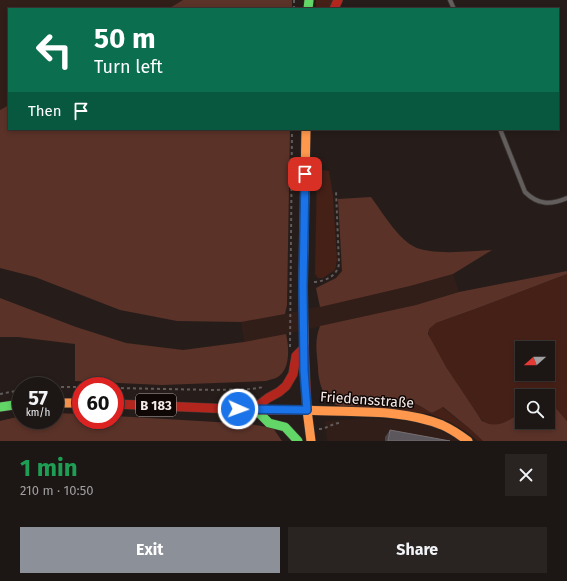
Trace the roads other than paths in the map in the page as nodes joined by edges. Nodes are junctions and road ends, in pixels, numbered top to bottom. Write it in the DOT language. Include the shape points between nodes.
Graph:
graph roads {
  1 [pos="306,130"];
  2 [pos="500,130"];
  3 [pos="567,198"];
  4 [pos="304,348"];
  5 [pos="124,404"];
  6 [pos="12,405"];
  7 [pos="0,407"];
  8 [pos="254,410"];
  9 [pos="307,410"];
  10 [pos="298,441"];
  11 [pos="311,441"];
  12 [pos="468,441"];
  1 -- 4 [label="main road"];
  2 -- 3 [label="lane" via="524,192 532,200 544,203"];
  4 -- 8 [label="main road" via="296,356 293,377 288,384"];
  4 -- 9 [label="main road"];
  5 -- 8 [label="main road, B 183"];
  6 -- 7 [label="main road"];
  8 -- 9 [label="main road, B 183"];
  8 -- 10 [label="main road" via="269,423 290,431"];
  9 -- 11 [label="main road"];
  9 -- 12 [label="main road, Friedensstraße" via="414,416 453,430"];
}
